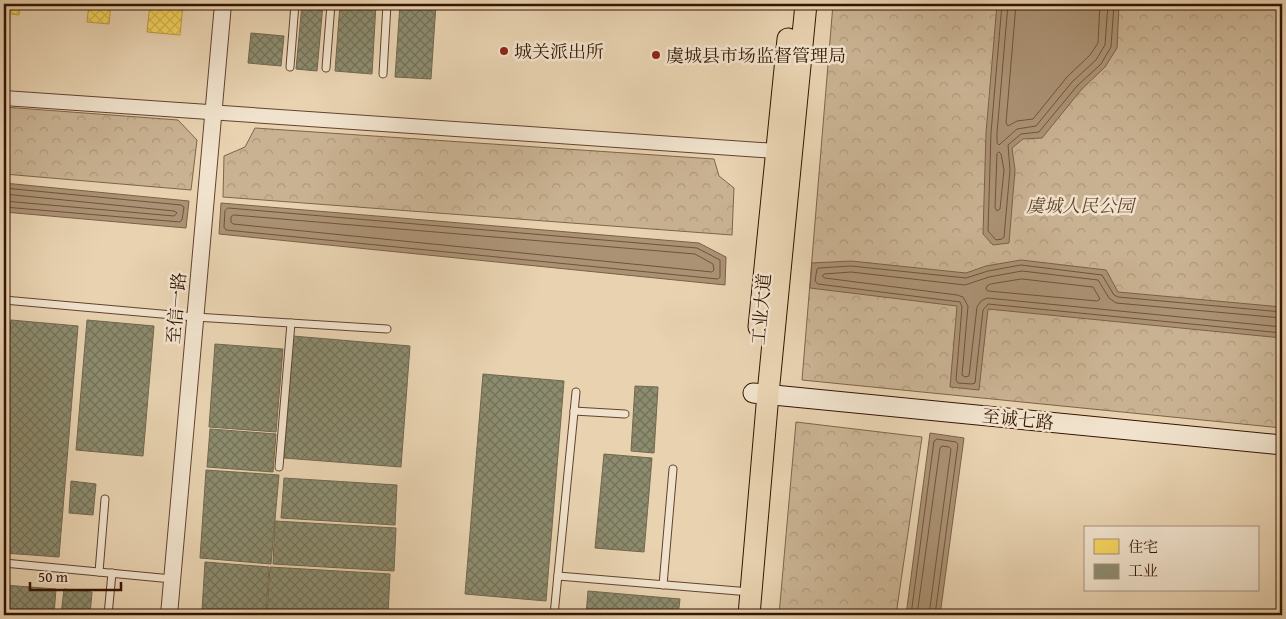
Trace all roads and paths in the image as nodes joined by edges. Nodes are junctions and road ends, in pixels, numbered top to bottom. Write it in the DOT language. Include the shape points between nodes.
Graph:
graph roads {
  1 [pos="223,4"];
  2 [pos="295,4"];
  3 [pos="330,4"];
  4 [pos="387,4"];
  5 [pos="791,4"];
  6 [pos="806,4"];
  7 [pos="290,67"];
  8 [pos="326,68"];
  9 [pos="383,74"];
  10 [pos="4,98"];
  11 [pos="213,114"];
  12 [pos="776,150"];
  13 [pos="4,300"];
  14 [pos="195,317"];
  15 [pos="291,323"];
  16 [pos="387,329"];
  17 [pos="576,392"];
  18 [pos="760,393"];
  19 [pos="574,411"];
  20 [pos="624,414"];
  21 [pos="1282,445"];
  22 [pos="279,467"];
  23 [pos="673,469"];
  24 [pos="106,499"];
  25 [pos="4,563"];
  26 [pos="99,572"];
  27 [pos="112,573"];
  28 [pos="558,576"];
  29 [pos="172,579"];
  30 [pos="663,585"];
  31 [pos="744,591"];
  32 [pos="108,615"];
  33 [pos="169,615"];
  34 [pos="554,615"];
  35 [pos="735,615"];
  36 [pos="749,615"];
  1 -- 11 [label="street, 至信一路"];
  2 -- 7 [label="lane"];
  3 -- 8 [label="lane"];
  4 -- 9 [label="lane"];
  5 -- 12 [label="main road, 工业大道"];
  6 -- 18 [label="main road"];
  10 -- 11 [label="street"];
  11 -- 12 [label="street"];
  11 -- 14 [label="street, 至信一路"];
  12 -- 18 [label="main road, 工业大道"];
  13 -- 14 [label="lane"];
  14 -- 15 [label="lane"];
  14 -- 29 [label="street, 至信一路"];
  15 -- 16 [label="lane"];
  15 -- 22 [label="lane"];
  17 -- 19 [label="lane"];
  18 -- 21 [label="main road, 至诚七路"];
  18 -- 31 [label="main road, 工业大道"];
  19 -- 20 [label="lane"];
  19 -- 28 [label="lane"];
  23 -- 30 [label="lane"];
  24 -- 26 [label="lane"];
  25 -- 26 [label="lane"];
  26 -- 27 [label="lane"];
  27 -- 29 [label="lane"];
  27 -- 32 [label="lane"];
  28 -- 30 [label="lane"];
  28 -- 34 [label="lane"];
  29 -- 33 [label="street, 至信一路"];
  30 -- 31 [label="lane"];
  31 -- 35 [label="main road, 工业大道"];
  31 -- 36 [label="main road"];
}
